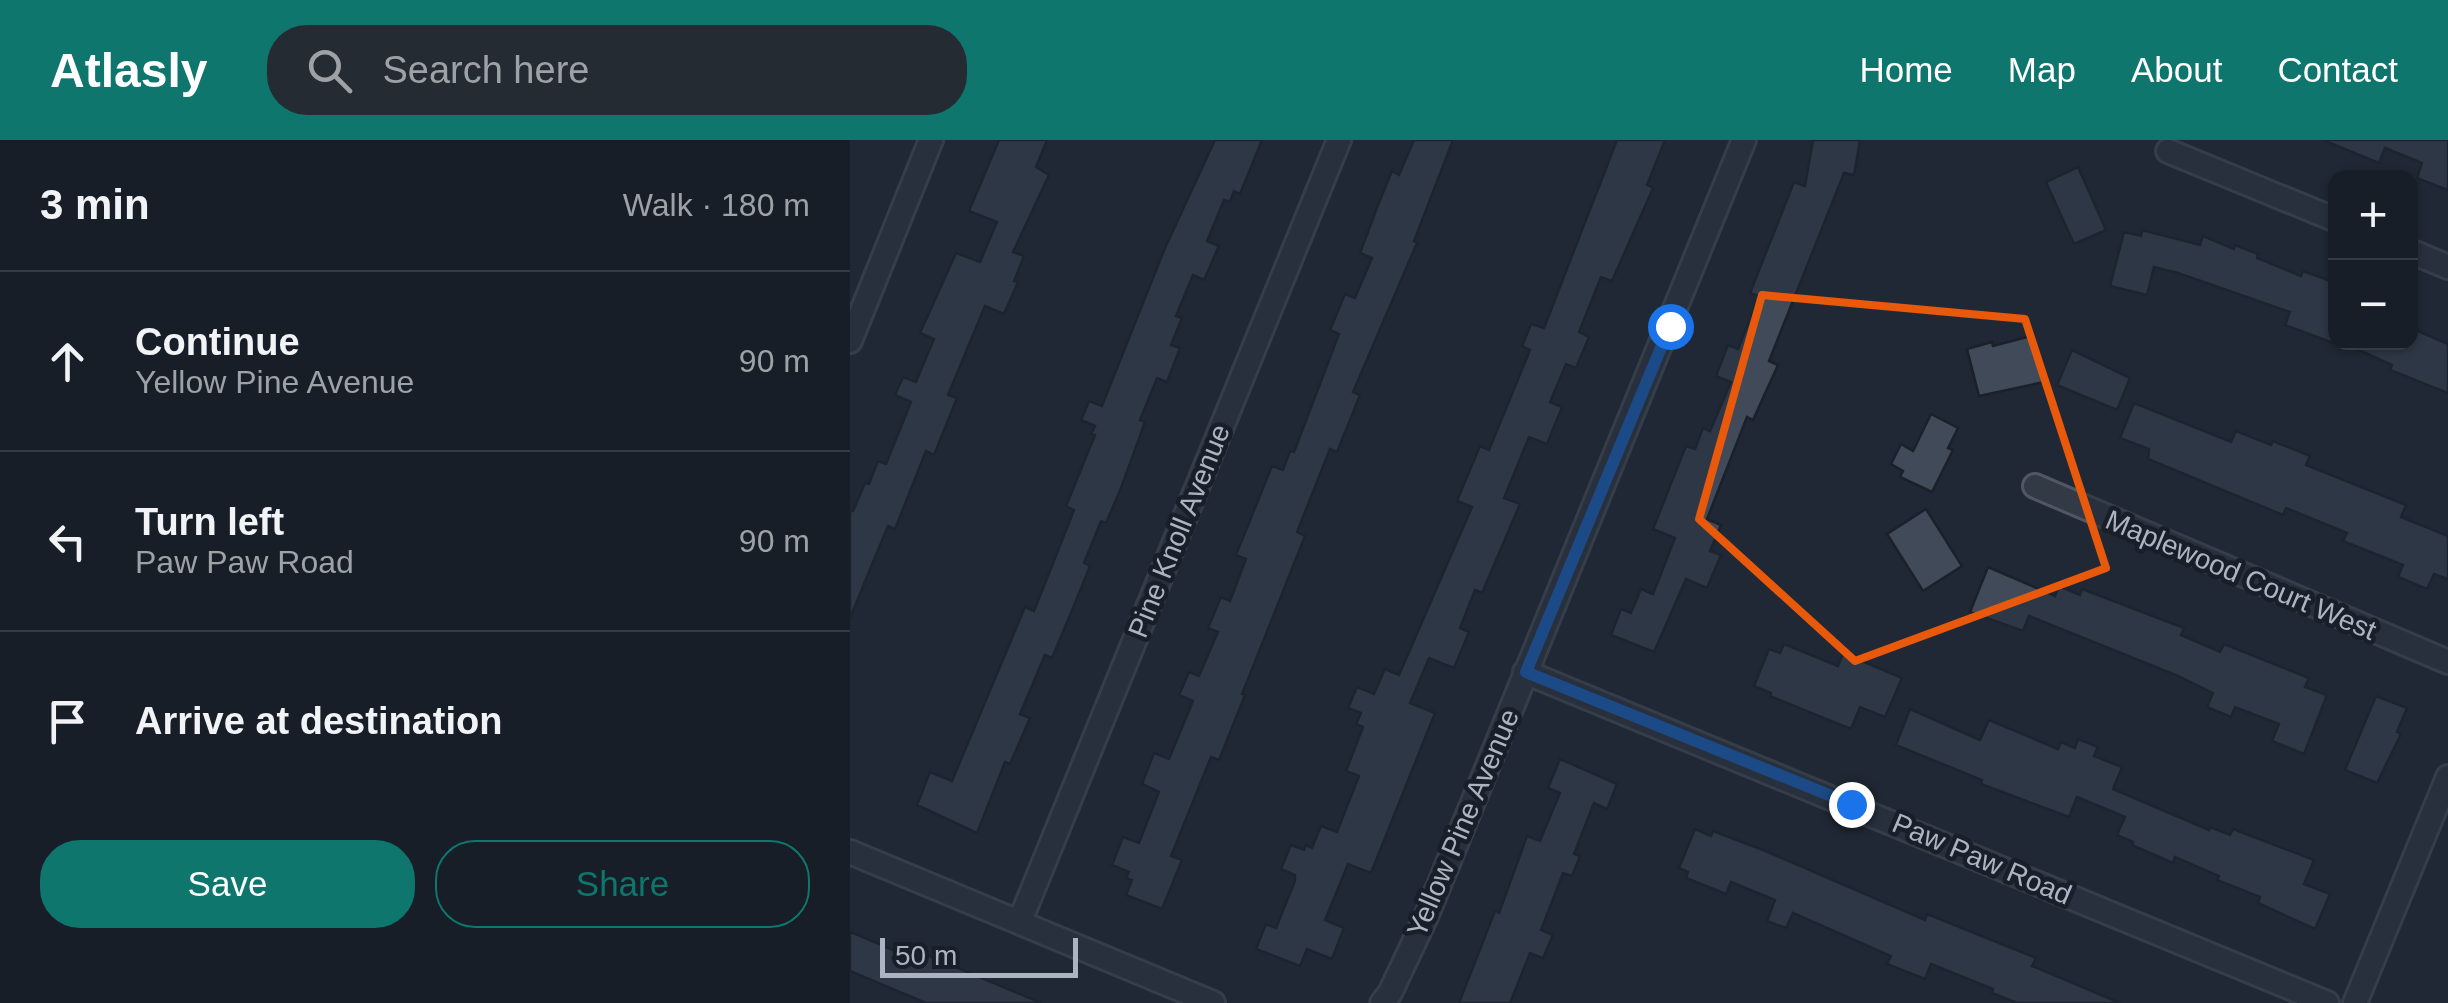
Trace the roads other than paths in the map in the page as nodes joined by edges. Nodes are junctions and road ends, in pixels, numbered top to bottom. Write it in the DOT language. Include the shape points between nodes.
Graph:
graph roads {
  1 [pos="931,140"];
  2 [pos="1339,140"];
  3 [pos="1744,140"];
  4 [pos="2168,150"];
  5 [pos="2328,217"];
  6 [pos="2418,255"];
  7 [pos="2448,267"];
  8 [pos="850,341"];
  9 [pos="2035,486"];
  10 [pos="2448,662"];
  11 [pos="1526,672"];
  12 [pos="2448,778"];
  13 [pos="850,852"];
  14 [pos="1020,921"];
  15 [pos="1213,1003"];
  16 [pos="1382,1003"];
  17 [pos="2327,1003"];
  18 [pos="2355,1003"];
  1 -- 8 [label="street"];
  2 -- 14 [label="street, Pine Knoll Avenue"];
  3 -- 11 [label="street, Yellow Pine Avenue"];
  4 -- 5 [label="street"];
  6 -- 7 [label="street"];
  9 -- 10 [label="street, Maplewood Court West"];
  11 -- 16 [label="street, Yellow Pine Avenue" via="1426,917"];
  11 -- 17 [label="street, Paw Paw Road"];
  12 -- 18 [label="street"];
  13 -- 14 [label="street"];
  14 -- 15 [label="street"];
}
